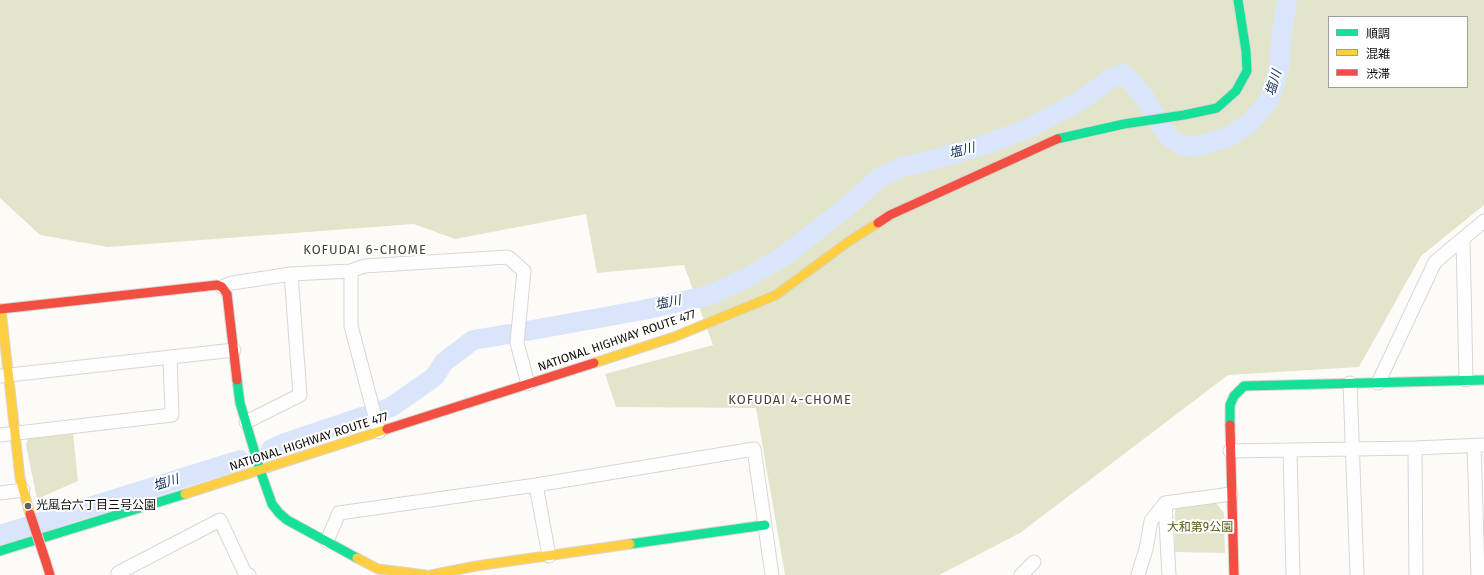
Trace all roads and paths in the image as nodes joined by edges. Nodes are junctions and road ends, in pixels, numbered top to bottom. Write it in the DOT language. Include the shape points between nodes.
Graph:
graph roads {
  1 [pos="1238,0"];
  2 [pos="1484,221"];
  3 [pos="1463,239"];
  4 [pos="351,271"];
  5 [pos="291,274"];
  6 [pos="222,287"];
  7 [pos="0,307"];
  8 [pos="234,350"];
  9 [pos="170,357"];
  10 [pos="4,376"];
  11 [pos="1466,380"];
  12 [pos="1484,380"];
  13 [pos="1350,383"];
  14 [pos="1378,383"];
  15 [pos="528,384"];
  16 [pos="246,422"];
  17 [pos="379,432"];
  18 [pos="15,433"];
  19 [pos="0,435"];
  20 [pos="1479,446"];
  21 [pos="1415,448"];
  22 [pos="1353,449"];
  23 [pos="1290,450"];
  24 [pos="1230,451"];
  25 [pos="260,470"];
  26 [pos="536,484"];
  27 [pos="23,490"];
  28 [pos="0,493"];
  29 [pos="1231,494"];
  30 [pos="1166,503"];
  31 [pos="765,525"];
  32 [pos="327,541"];
  33 [pos="0,551"];
  34 [pos="549,556"];
  35 [pos="1034,562"];
  36 [pos="461,572"];
  37 [pos="245,574"];
  38 [pos="404,574"];
  39 [pos="50,575"];
  40 [pos="119,575"];
  41 [pos="426,575"];
  42 [pos="432,575"];
  43 [pos="772,575"];
  44 [pos="1021,575"];
  45 [pos="1138,575"];
  46 [pos="1169,575"];
  47 [pos="1234,575"];
  48 [pos="1293,575"];
  49 [pos="1357,575"];
  50 [pos="1416,575"];
  51 [pos="1478,575"];
  1 -- 15 [label="main road, NATIONAL HIGHWAY ROUTE 477" via="1247,71 1236,91 1217,108 1059,138 890,215 848,242 776,295 674,337"];
  2 -- 3 [label="street"];
  3 -- 11 [label="street"];
  3 -- 14 [label="street" via="1435,262"];
  4 -- 5 [label="street"];
  4 -- 15 [label="street" via="364,266 508,257 524,271 517,343"];
  4 -- 17 [label="street" via="351,326"];
  5 -- 6 [label="street" via="232,282"];
  5 -- 16 [label="street" via="300,395"];
  6 -- 7 [label="main road" via="211,285"];
  6 -- 8 [label="main road" via="228,297"];
  7 -- 10 [label="main road"];
  8 -- 9 [label="street"];
  8 -- 16 [label="main road" via="240,402"];
  9 -- 10 [label="street"];
  9 -- 18 [label="street" via="172,415"];
  10 -- 18 [label="main road"];
  11 -- 12 [label="main road"];
  11 -- 14 [label="main road"];
  13 -- 14 [label="main road"];
  13 -- 22 [label="street"];
  13 -- 24 [label="main road" via="1244,386 1234,396 1230,405"];
  15 -- 17 [label="main road, NATIONAL HIGHWAY ROUTE 477"];
  16 -- 25 [label="main road"];
  17 -- 25 [label="main road, NATIONAL HIGHWAY ROUTE 477"];
  18 -- 19 [label="street"];
  18 -- 27 [label="main road"];
  20 -- 21 [label="street"];
  20 -- 51 [label="street"];
  21 -- 22 [label="street"];
  21 -- 50 [label="street"];
  22 -- 23 [label="street"];
  22 -- 49 [label="street"];
  23 -- 24 [label="street"];
  23 -- 48 [label="street"];
  24 -- 29 [label="main road"];
  25 -- 32 [label="main road" via="272,504 279,512 287,520"];
  25 -- 33 [label="main road, NATIONAL HIGHWAY ROUTE 477"];
  26 -- 31 [label="street" via="754,449"];
  26 -- 32 [label="street" via="339,513"];
  26 -- 34 [label="street"];
  27 -- 28 [label="street"];
  27 -- 39 [label="main road, bridge"];
  29 -- 30 [label="street"];
  29 -- 47 [label="main road"];
  30 -- 45 [label="street" via="1151,521"];
  30 -- 46 [label="street"];
  31 -- 34 [label="main road"];
  31 -- 43 [label="street"];
  32 -- 38 [label="main road" via="378,569"];
  34 -- 36 [label="main road"];
  35 -- 44 [label="street"];
  36 -- 42 [label="main road"];
  37 -- 40 [label="street" via="220,520 118,573"];
  38 -- 41 [label="main road"];
}
